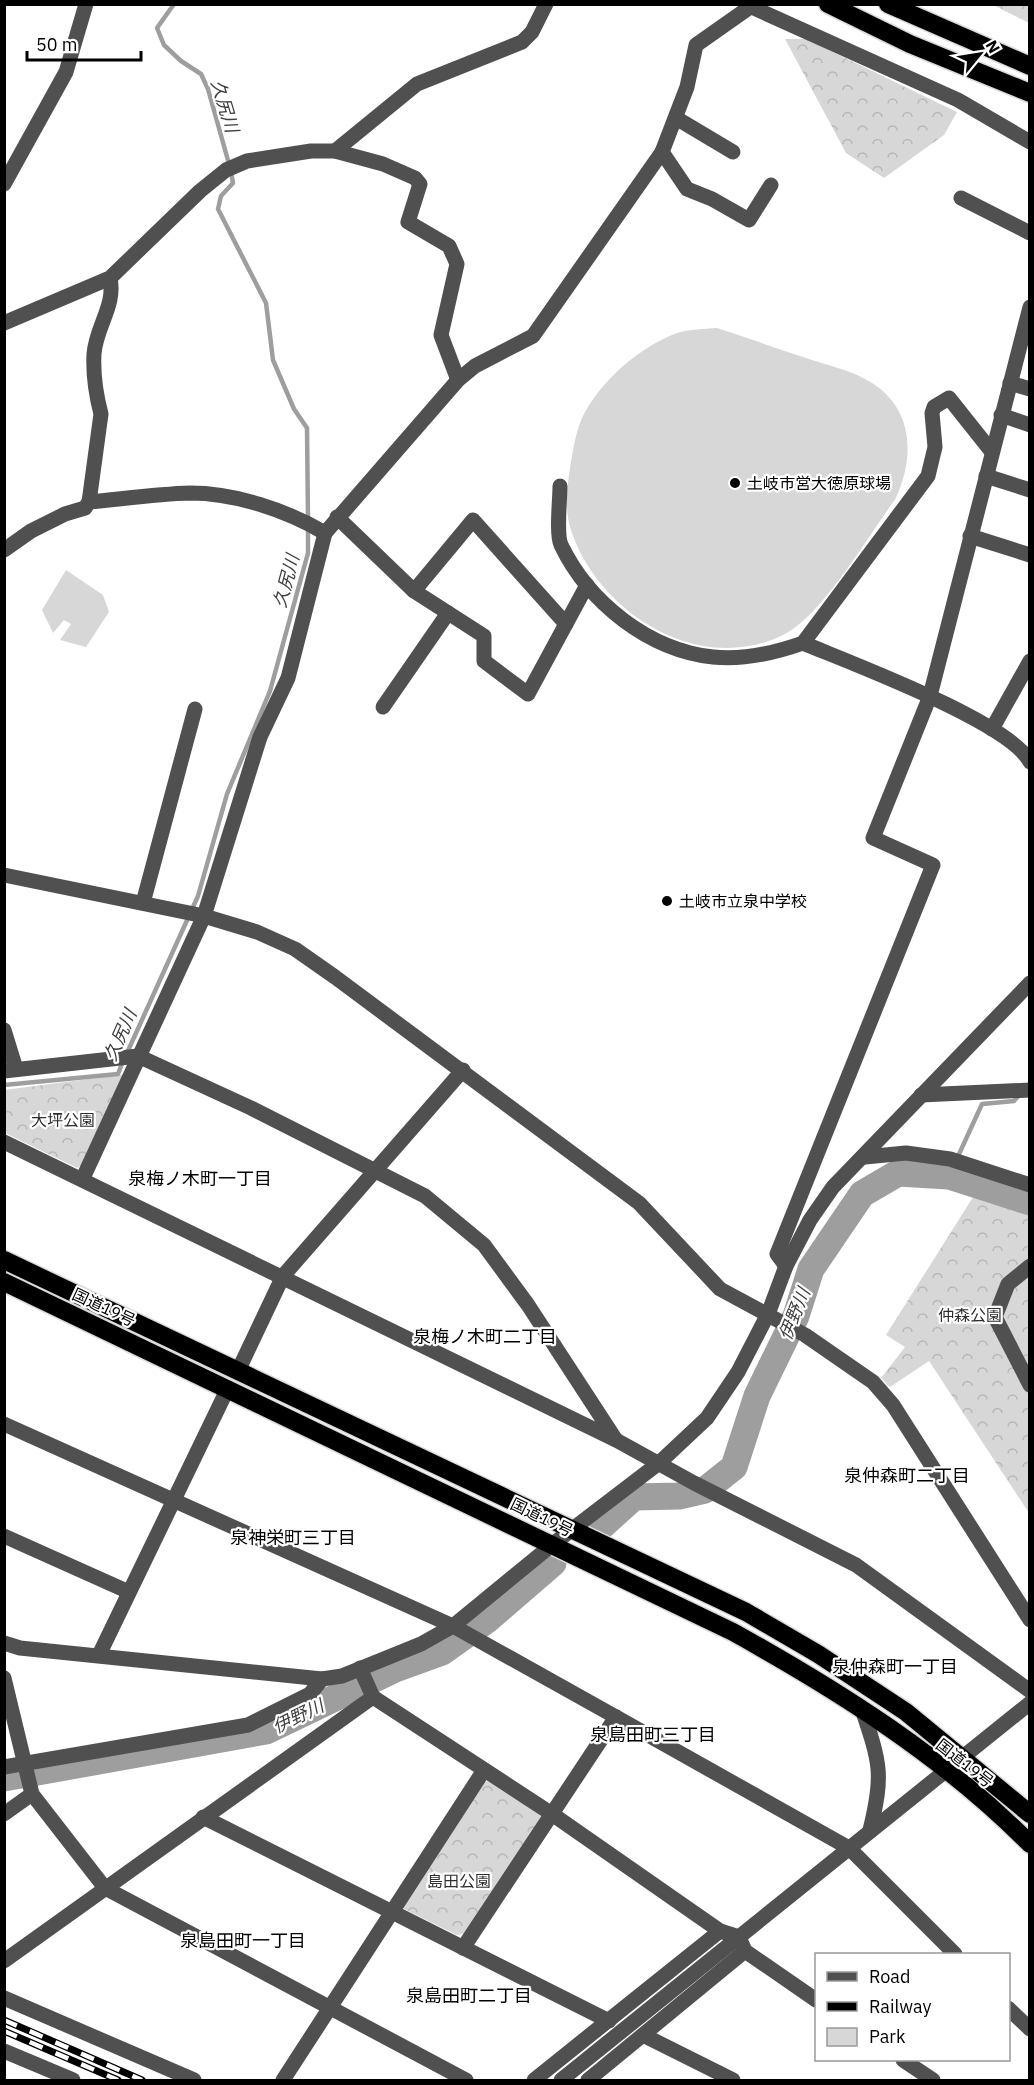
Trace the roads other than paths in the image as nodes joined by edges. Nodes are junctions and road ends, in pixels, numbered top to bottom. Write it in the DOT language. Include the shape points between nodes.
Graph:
graph roads {
  1 [pos="86,4"];
  2 [pos="546,4"];
  3 [pos="828,4"];
  4 [pos="888,4"];
  5 [pos="747,6"];
  6 [pos="1029,66"];
  7 [pos="1029,93"];
  8 [pos="676,118"];
  9 [pos="1029,142"];
  10 [pos="335,151"];
  11 [pos="662,152"];
  12 [pos="733,152"];
  13 [pos="4,184"];
  14 [pos="771,185"];
  15 [pos="961,198"];
  16 [pos="1029,233"];
  17 [pos="110,278"];
  18 [pos="1029,307"];
  19 [pos="4,323"];
  20 [pos="458,380"];
  21 [pos="1010,383"];
  22 [pos="1029,389"];
  23 [pos="1001,415"];
  24 [pos="1029,425"];
  25 [pos="992,452"];
  26 [pos="986,476"];
  27 [pos="560,486"];
  28 [pos="1029,490"];
  29 [pos="89,502"];
  30 [pos="337,517"];
  31 [pos="314,527"];
  32 [pos="970,536"];
  33 [pos="4,550"];
  34 [pos="1029,555"];
  35 [pos="587,585"];
  36 [pos="414,591"];
  37 [pos="448,614"];
  38 [pos="566,624"];
  39 [pos="803,643"];
  40 [pos="1029,661"];
  41 [pos="930,696"];
  42 [pos="383,707"];
  43 [pos="195,709"];
  44 [pos="992,729"];
  45 [pos="1029,762"];
  46 [pos="4,875"];
  47 [pos="143,903"];
  48 [pos="204,916"];
  49 [pos="1029,983"];
  50 [pos="4,1030"];
  51 [pos="138,1056"];
  52 [pos="10,1070"];
  53 [pos="463,1070"];
  54 [pos="1023,1090"];
  55 [pos="921,1095"];
  56 [pos="4,1142"];
  57 [pos="865,1157"];
  58 [pos="375,1171"];
  59 [pos="83,1178"];
  60 [pos="1029,1185"];
  61 [pos="4,1260"];
  62 [pos="786,1266"];
  63 [pos="1029,1266"];
  64 [pos="284,1276"];
  65 [pos="4,1282"];
  66 [pos="773,1317"];
  67 [pos="238,1371"];
  68 [pos="1029,1385"];
  69 [pos="228,1388"];
  70 [pos="4,1424"];
  71 [pos="616,1440"];
  72 [pos="659,1464"];
  73 [pos="174,1500"];
  74 [pos="573,1528"];
  75 [pos="4,1536"];
  76 [pos="553,1544"];
  77 [pos="129,1592"];
  78 [pos="1029,1620"];
  79 [pos="453,1626"];
  80 [pos="4,1643"];
  81 [pos="99,1655"];
  82 [pos="360,1668"];
  83 [pos="4,1678"];
  84 [pos="322,1678"];
  85 [pos="1029,1691"];
  86 [pos="373,1697"];
  87 [pos="1029,1703"];
  88 [pos="862,1709"];
  89 [pos="616,1717"];
  90 [pos="962,1756"];
  91 [pos="25,1764"];
  92 [pos="4,1767"];
  93 [pos="484,1770"];
  94 [pos="945,1771"];
  95 [pos="32,1794"];
  96 [pos="4,1814"];
  97 [pos="552,1814"];
  98 [pos="1029,1814"];
  99 [pos="203,1817"];
  100 [pos="870,1830"];
  101 [pos="1029,1844"];
  102 [pos="849,1848"];
  103 [pos="105,1888"];
  104 [pos="392,1910"];
  105 [pos="720,1931"];
  106 [pos="742,1944"];
  107 [pos="463,1948"];
  108 [pos="954,1953"];
  109 [pos="4,1961"];
  110 [pos="4,1998"];
  111 [pos="815,1999"];
  112 [pos="330,2008"];
  113 [pos="1010,2010"];
  114 [pos="609,2021"];
  115 [pos="1029,2029"];
  116 [pos="643,2035"];
  117 [pos="4,2051"];
  118 [pos="904,2061"];
  119 [pos="925,2078"];
  120 [pos="73,2080"];
  121 [pos="194,2080"];
  122 [pos="283,2080"];
  123 [pos="466,2080"];
  124 [pos="534,2080"];
  125 [pos="561,2080"];
  126 [pos="588,2080"];
  127 [pos="733,2080"];
  1 -- 13 [label="street" via="66,72"];
  2 -- 10 [label="street" via="532,32 522,42 417,84"];
  3 -- 7 [label="highway" via="910,44"];
  4 -- 6 [label="highway"];
  5 -- 8 [label="street" via="696,45"];
  5 -- 9 [label="street" via="958,100"];
  8 -- 11 [label="street"];
  8 -- 12 [label="street"];
  10 -- 17 [label="street" via="247,160 226,170"];
  10 -- 20 [label="street" via="384,164 420,184 408,222 449,246 457,264 441,335"];
  11 -- 14 [label="street" via="687,189 749,220"];
  11 -- 20 [label="street" via="532,336 475,366"];
  15 -- 16 [label="street"];
  17 -- 19 [label="street"];
  17 -- 29 [label="street" via="113,293 94,352 101,414"];
  18 -- 21 [label="street"];
  20 -- 30 [label="street"];
  21 -- 22 [label="street"];
  21 -- 23 [label="street"];
  23 -- 24 [label="street"];
  23 -- 25 [label="street"];
  25 -- 26 [label="street"];
  25 -- 39 [label="street" via="949,398 934,407 935,447 928,476"];
  26 -- 28 [label="street"];
  26 -- 32 [label="street"];
  27 -- 35 [label="street" via="560,543"];
  29 -- 31 [label="street" via="208,495 242,500"];
  29 -- 33 [label="street" via="84,508 31,531"];
  30 -- 31 [label="street"];
  30 -- 36 [label="street"];
  31 -- 48 [label="street" via="288,678 260,737"];
  32 -- 34 [label="street"];
  32 -- 41 [label="street"];
  35 -- 38 [label="street"];
  35 -- 39 [label="street" via="624,622 663,643 714,657 774,653"];
  36 -- 37 [label="street"];
  36 -- 38 [label="street" via="473,520"];
  37 -- 38 [label="street" via="484,636 484,661 528,694"];
  37 -- 42 [label="street"];
  39 -- 41 [label="street"];
  40 -- 44 [label="street"];
  41 -- 44 [label="street"];
  41 -- 62 [label="street" via="873,838 933,865 777,1254"];
  43 -- 47 [label="street"];
  44 -- 45 [label="street" via="1026,754"];
  46 -- 47 [label="street"];
  47 -- 48 [label="street"];
  48 -- 51 [label="street"];
  48 -- 53 [label="street" via="257,932 295,949"];
  49 -- 55 [label="street"];
  50 -- 52 [label="street"];
  51 -- 52 [label="street"];
  51 -- 58 [label="street"];
  51 -- 59 [label="street"];
  53 -- 58 [label="street"];
  53 -- 66 [label="street" via="639,1203 720,1289"];
  54 -- 55 [label="street"];
  55 -- 57 [label="street"];
  56 -- 59 [label="street"];
  57 -- 60 [label="street" via="906,1153 950,1159"];
  57 -- 62 [label="street" via="833,1187"];
  58 -- 64 [label="street"];
  58 -- 71 [label="street" via="425,1196 484,1245"];
  59 -- 64 [label="street"];
  61 -- 67 [label="highway, 国道19号"];
  62 -- 66 [label="street"];
  63 -- 68 [label="street" via="1008,1284 995,1317"];
  64 -- 67 [label="street"];
  64 -- 71 [label="street"];
  65 -- 69 [label="highway, 国道19号"];
  66 -- 72 [label="street" via="707,1418"];
  66 -- 78 [label="street" via="873,1382 893,1405"];
  67 -- 74 [label="highway, 国道19号"];
  69 -- 73 [label="street"];
  69 -- 76 [label="highway, 国道19号"];
  70 -- 73 [label="street"];
  71 -- 72 [label="street"];
  72 -- 74 [label="street"];
  72 -- 85 [label="street" via="856,1565"];
  73 -- 77 [label="street"];
  73 -- 79 [label="street"];
  74 -- 76 [label="street"];
  74 -- 90 [label="highway, 国道19号" via="746,1612 906,1712"];
  75 -- 77 [label="street"];
  76 -- 79 [label="street"];
  76 -- 88 [label="highway, 国道19号" via="733,1632"];
  77 -- 81 [label="street"];
  79 -- 82 [label="street" via="421,1644"];
  79 -- 89 [label="street"];
  80 -- 81 [label="street"];
  81 -- 84 [label="street"];
  82 -- 84 [label="street" via="342,1676"];
  82 -- 86 [label="street"];
  83 -- 91 [label="street"];
  84 -- 91 [label="street" via="310,1694 248,1725"];
  86 -- 93 [label="street"];
  86 -- 99 [label="street"];
  87 -- 90 [label="street"];
  88 -- 94 [label="highway, 国道19号"];
  88 -- 100 [label="street" via="880,1774"];
  89 -- 97 [label="street"];
  89 -- 102 [label="street"];
  90 -- 94 [label="street"];
  90 -- 98 [label="highway, 国道19号"];
  91 -- 92 [label="street"];
  91 -- 95 [label="street"];
  93 -- 97 [label="street"];
  93 -- 104 [label="street"];
  94 -- 100 [label="street"];
  94 -- 101 [label="highway, 国道19号"];
  95 -- 96 [label="street"];
  95 -- 103 [label="street"];
  97 -- 105 [label="street"];
  97 -- 107 [label="street"];
  99 -- 103 [label="street"];
  99 -- 104 [label="street"];
  100 -- 102 [label="street"];
  102 -- 106 [label="street"];
  102 -- 108 [label="street"];
  103 -- 109 [label="street"];
  103 -- 112 [label="street"];
  104 -- 107 [label="street"];
  104 -- 112 [label="street"];
  105 -- 106 [label="street"];
  105 -- 114 [label="street"];
  106 -- 111 [label="street"];
  106 -- 116 [label="street"];
  106 -- 125 [label="street"];
  107 -- 114 [label="street"];
  110 -- 121 [label="street"];
  112 -- 122 [label="street"];
  112 -- 123 [label="street"];
  113 -- 115 [label="street"];
  114 -- 124 [label="street"];
  116 -- 126 [label="street"];
  116 -- 127 [label="street"];
  117 -- 120 [label="street"];
  118 -- 119 [label="street"];
}
